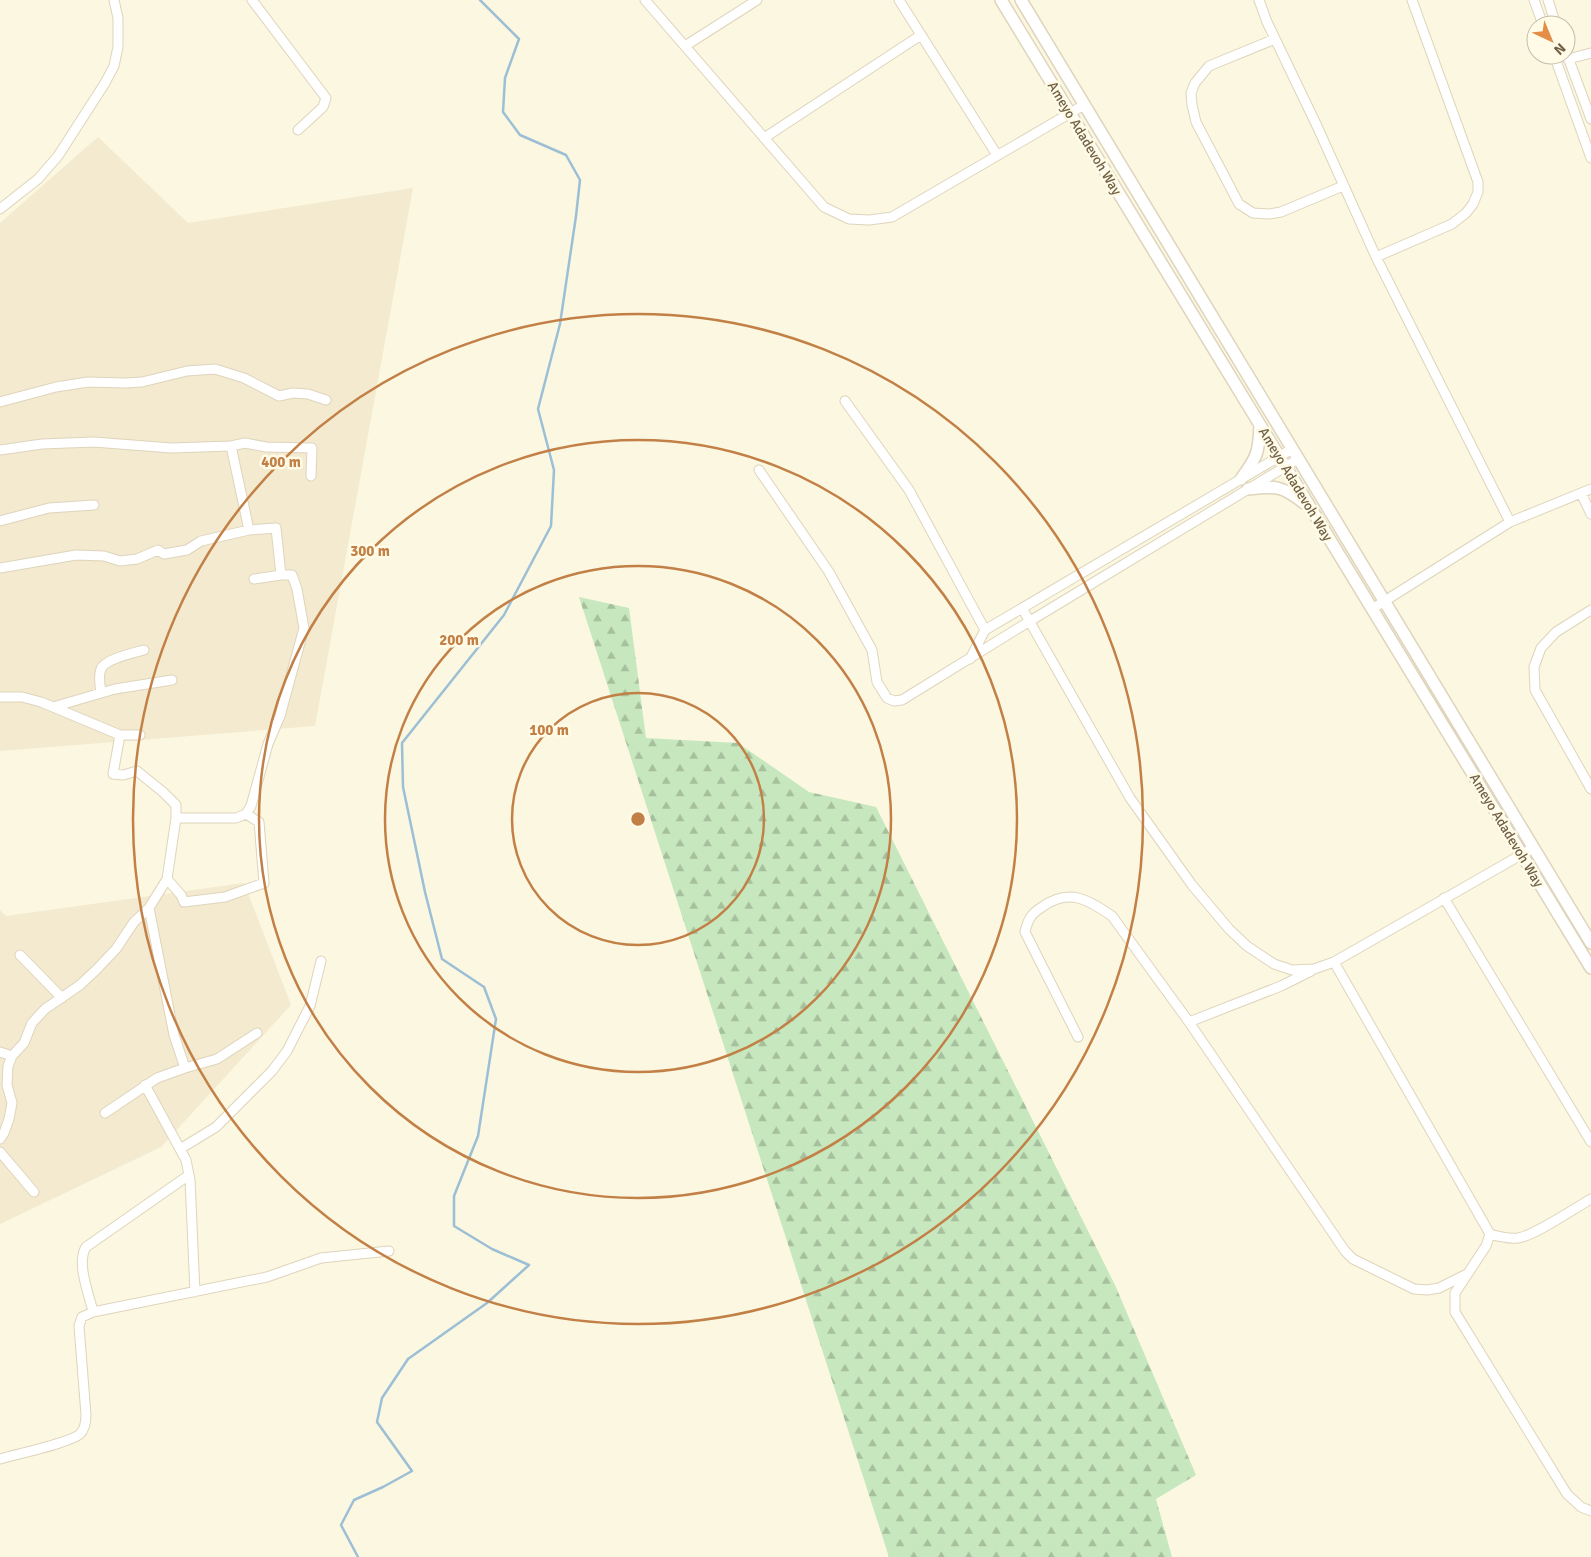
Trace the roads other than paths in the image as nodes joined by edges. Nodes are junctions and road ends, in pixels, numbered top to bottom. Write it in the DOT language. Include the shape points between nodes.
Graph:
graph roads {
  1 [pos="114,0"];
  2 [pos="252,0"];
  3 [pos="645,0"];
  4 [pos="757,0"];
  5 [pos="898,0"];
  6 [pos="1001,0"];
  7 [pos="1021,0"];
  8 [pos="1259,0"];
  9 [pos="1412,0"];
  10 [pos="1534,0"];
  11 [pos="1548,0"];
  12 [pos="1539,15"];
  13 [pos="1553,15"];
  14 [pos="920,35"];
  15 [pos="1275,39"];
  16 [pos="685,46"];
  17 [pos="1591,53"];
  18 [pos="1576,55"];
  19 [pos="1558,65"];
  20 [pos="1570,65"];
  21 [pos="1084,105"];
  22 [pos="1070,113"];
  23 [pos="1591,119"];
  24 [pos="298,130"];
  25 [pos="764,138"];
  26 [pos="997,155"];
  27 [pos="1591,158"];
  28 [pos="1344,186"];
  29 [pos="0,209"];
  30 [pos="1376,258"];
  31 [pos="326,400"];
  32 [pos="846,401"];
  33 [pos="0,402"];
  34 [pos="1260,426"];
  35 [pos="231,446"];
  36 [pos="1292,449"];
  37 [pos="0,450"];
  38 [pos="1279,456"];
  39 [pos="1298,459"];
  40 [pos="1285,467"];
  41 [pos="759,470"];
  42 [pos="311,476"];
  43 [pos="1241,479"];
  44 [pos="1248,489"];
  45 [pos="1591,489"];
  46 [pos="1581,493"];
  47 [pos="94,505"];
  48 [pos="1310,508"];
  49 [pos="1591,514"];
  50 [pos="0,521"];
  51 [pos="1510,522"];
  52 [pos="249,530"];
  53 [pos="0,568"];
  54 [pos="281,575"];
  55 [pos="254,580"];
  56 [pos="1384,601"];
  57 [pos="1022,608"];
  58 [pos="1372,609"];
  59 [pos="1591,610"];
  60 [pos="1030,621"];
  61 [pos="985,630"];
  62 [pos="144,650"];
  63 [pos="969,660"];
  64 [pos="172,680"];
  65 [pos="101,692"];
  66 [pos="0,697"];
  67 [pos="53,707"];
  68 [pos="120,735"];
  69 [pos="140,735"];
  70 [pos="1591,790"];
  71 [pos="246,814"];
  72 [pos="176,818"];
  73 [pos="1533,848"];
  74 [pos="1522,854"];
  75 [pos="167,879"];
  76 [pos="1444,898"];
  77 [pos="149,908"];
  78 [pos="1591,943"];
  79 [pos="20,955"];
  80 [pos="321,961"];
  81 [pos="1334,962"];
  82 [pos="1591,968"];
  83 [pos="1314,969"];
  84 [pos="62,998"];
  85 [pos="1189,1022"];
  86 [pos="257,1033"];
  87 [pos="1078,1037"];
  88 [pos="0,1052"];
  89 [pos="12,1056"];
  90 [pos="186,1068"];
  91 [pos="145,1085"];
  92 [pos="105,1113"];
  93 [pos="0,1139"];
  94 [pos="1591,1142"];
  95 [pos="180,1149"];
  96 [pos="0,1152"];
  97 [pos="189,1175"];
  98 [pos="34,1192"];
  99 [pos="1591,1199"];
  100 [pos="1490,1234"];
  101 [pos="389,1251"];
  102 [pos="1465,1275"];
  103 [pos="195,1292"];
  104 [pos="93,1312"];
  105 [pos="0,1459"];
  106 [pos="1591,1511"];
  1 -- 29 [label="street" via="118,47 114,66 105,83 58,156 38,179"];
  2 -- 24 [label="street" via="326,98 323,107"];
  3 -- 16 [label="street"];
  4 -- 16 [label="street"];
  5 -- 14 [label="street"];
  6 -- 22 [label="street, Ameyo Adadevoh Way"];
  7 -- 21 [label="street, Ameyo Adadevoh Way"];
  8 -- 15 [label="street"];
  9 -- 30 [label="street" via="1478,182 1478,192 1466,214 1452,224"];
  10 -- 12 [label="street"];
  11 -- 13 [label="street"];
  14 -- 25 [label="street"];
  14 -- 26 [label="street"];
  15 -- 28 [label="street"];
  15 -- 28 [label="street" via="1209,66 1202,73 1191,92 1196,122 1239,204 1253,213 1281,212"];
  16 -- 25 [label="street"];
  17 -- 18 [label="street"];
  19 -- 27 [label="street"];
  20 -- 23 [label="street"];
  21 -- 22 [label="street"];
  21 -- 36 [label="street, Ameyo Adadevoh Way"];
  22 -- 26 [label="street"];
  22 -- 34 [label="street, Ameyo Adadevoh Way"];
  25 -- 26 [label="street" via="824,207 849,219 892,217"];
  28 -- 30 [label="street"];
  30 -- 51 [label="street"];
  31 -- 33 [label="street" via="308,394 280,396 215,368 142,382 88,382 56,387"];
  32 -- 61 [label="street" via="909,490"];
  34 -- 38 [label="street, Ameyo Adadevoh Way"];
  34 -- 43 [label="street" via="1256,458"];
  35 -- 37 [label="street" via="171,448 94,442"];
  35 -- 42 [label="street" via="245,443 312,448"];
  35 -- 52 [label="street"];
  36 -- 38 [label="street"];
  36 -- 39 [label="street, Ameyo Adadevoh Way"];
  38 -- 40 [label="street, Ameyo Adadevoh Way"];
  38 -- 43 [label="street"];
  39 -- 40 [label="street"];
  39 -- 56 [label="street, Ameyo Adadevoh Way"];
  40 -- 44 [label="street"];
  40 -- 48 [label="street, Ameyo Adadevoh Way"];
  41 -- 63 [label="street" via="829,572 872,650 877,682 887,698 902,700"];
  43 -- 57 [label="street"];
  44 -- 48 [label="street" via="1274,486 1289,492"];
  44 -- 60 [label="street"];
  45 -- 46 [label="street"];
  46 -- 49 [label="street"];
  46 -- 51 [label="street"];
  47 -- 50 [label="street" via="49,508"];
  48 -- 58 [label="street, Ameyo Adadevoh Way"];
  51 -- 56 [label="street"];
  52 -- 53 [label="street" via="201,541 187,550 164,554 158,550 138,559 120,562 104,556 76,555"];
  52 -- 54 [label="street" via="276,528"];
  54 -- 55 [label="street"];
  54 -- 71 [label="street" via="292,575 304,628 280,716"];
  56 -- 58 [label="street"];
  56 -- 73 [label="street, Ameyo Adadevoh Way"];
  57 -- 60 [label="street"];
  57 -- 61 [label="street"];
  58 -- 74 [label="street, Ameyo Adadevoh Way"];
  59 -- 70 [label="street" via="1556,632 1541,648 1534,667 1535,690"];
  60 -- 63 [label="street"];
  60 -- 83 [label="street" via="1130,798 1192,885 1247,946 1274,964 1292,970"];
  61 -- 63 [label="street"];
  62 -- 65 [label="street" via="108,661 102,667 99,679"];
  64 -- 65 [label="street"];
  65 -- 67 [label="street"];
  66 -- 67 [label="street" via="22,697"];
  67 -- 68 [label="street"];
  68 -- 69 [label="street"];
  68 -- 72 [label="street" via="113,774 137,771 176,805"];
  71 -- 72 [label="street" via="236,818"];
  71 -- 75 [label="street" via="259,822 264,883 224,897 184,902"];
  72 -- 75 [label="street"];
  73 -- 74 [label="street"];
  73 -- 78 [label="street, Ameyo Adadevoh Way"];
  74 -- 76 [label="street"];
  74 -- 82 [label="street, Ameyo Adadevoh Way"];
  75 -- 77 [label="street"];
  76 -- 81 [label="street"];
  76 -- 94 [label="street"];
  77 -- 84 [label="street" via="134,922 116,950"];
  77 -- 90 [label="street" via="174,1034"];
  79 -- 84 [label="street"];
  80 -- 95 [label="street" via="310,1006 288,1051 222,1122"];
  81 -- 83 [label="street"];
  81 -- 100 [label="street"];
  83 -- 85 [label="street" via="1281,986"];
  84 -- 89 [label="street" via="32,1023 24,1043"];
  85 -- 87 [label="street" via="1112,916 1071,896 1053,899 1031,914 1025,932"];
  85 -- 102 [label="street" via="1345,1251 1354,1259 1414,1289 1439,1288"];
  86 -- 90 [label="street" via="217,1059"];
  88 -- 89 [label="street"];
  89 -- 93 [label="street" via="7,1085 12,1103"];
  90 -- 91 [label="street"];
  91 -- 92 [label="street"];
  91 -- 95 [label="street"];
  95 -- 97 [label="street"];
  96 -- 98 [label="street"];
  97 -- 103 [label="street"];
  97 -- 104 [label="street" via="86,1247 81,1262"];
  99 -- 100 [label="street" via="1519,1238"];
  100 -- 102 [label="street" via="1486,1246"];
  101 -- 103 [label="street" via="321,1258 267,1278"];
  102 -- 106 [label="street" via="1455,1293 1455,1312 1567,1494 1581,1507"];
  103 -- 104 [label="street"];
  104 -- 105 [label="street" via="82,1317 79,1326 86,1415 86,1424 80,1434"];
}
